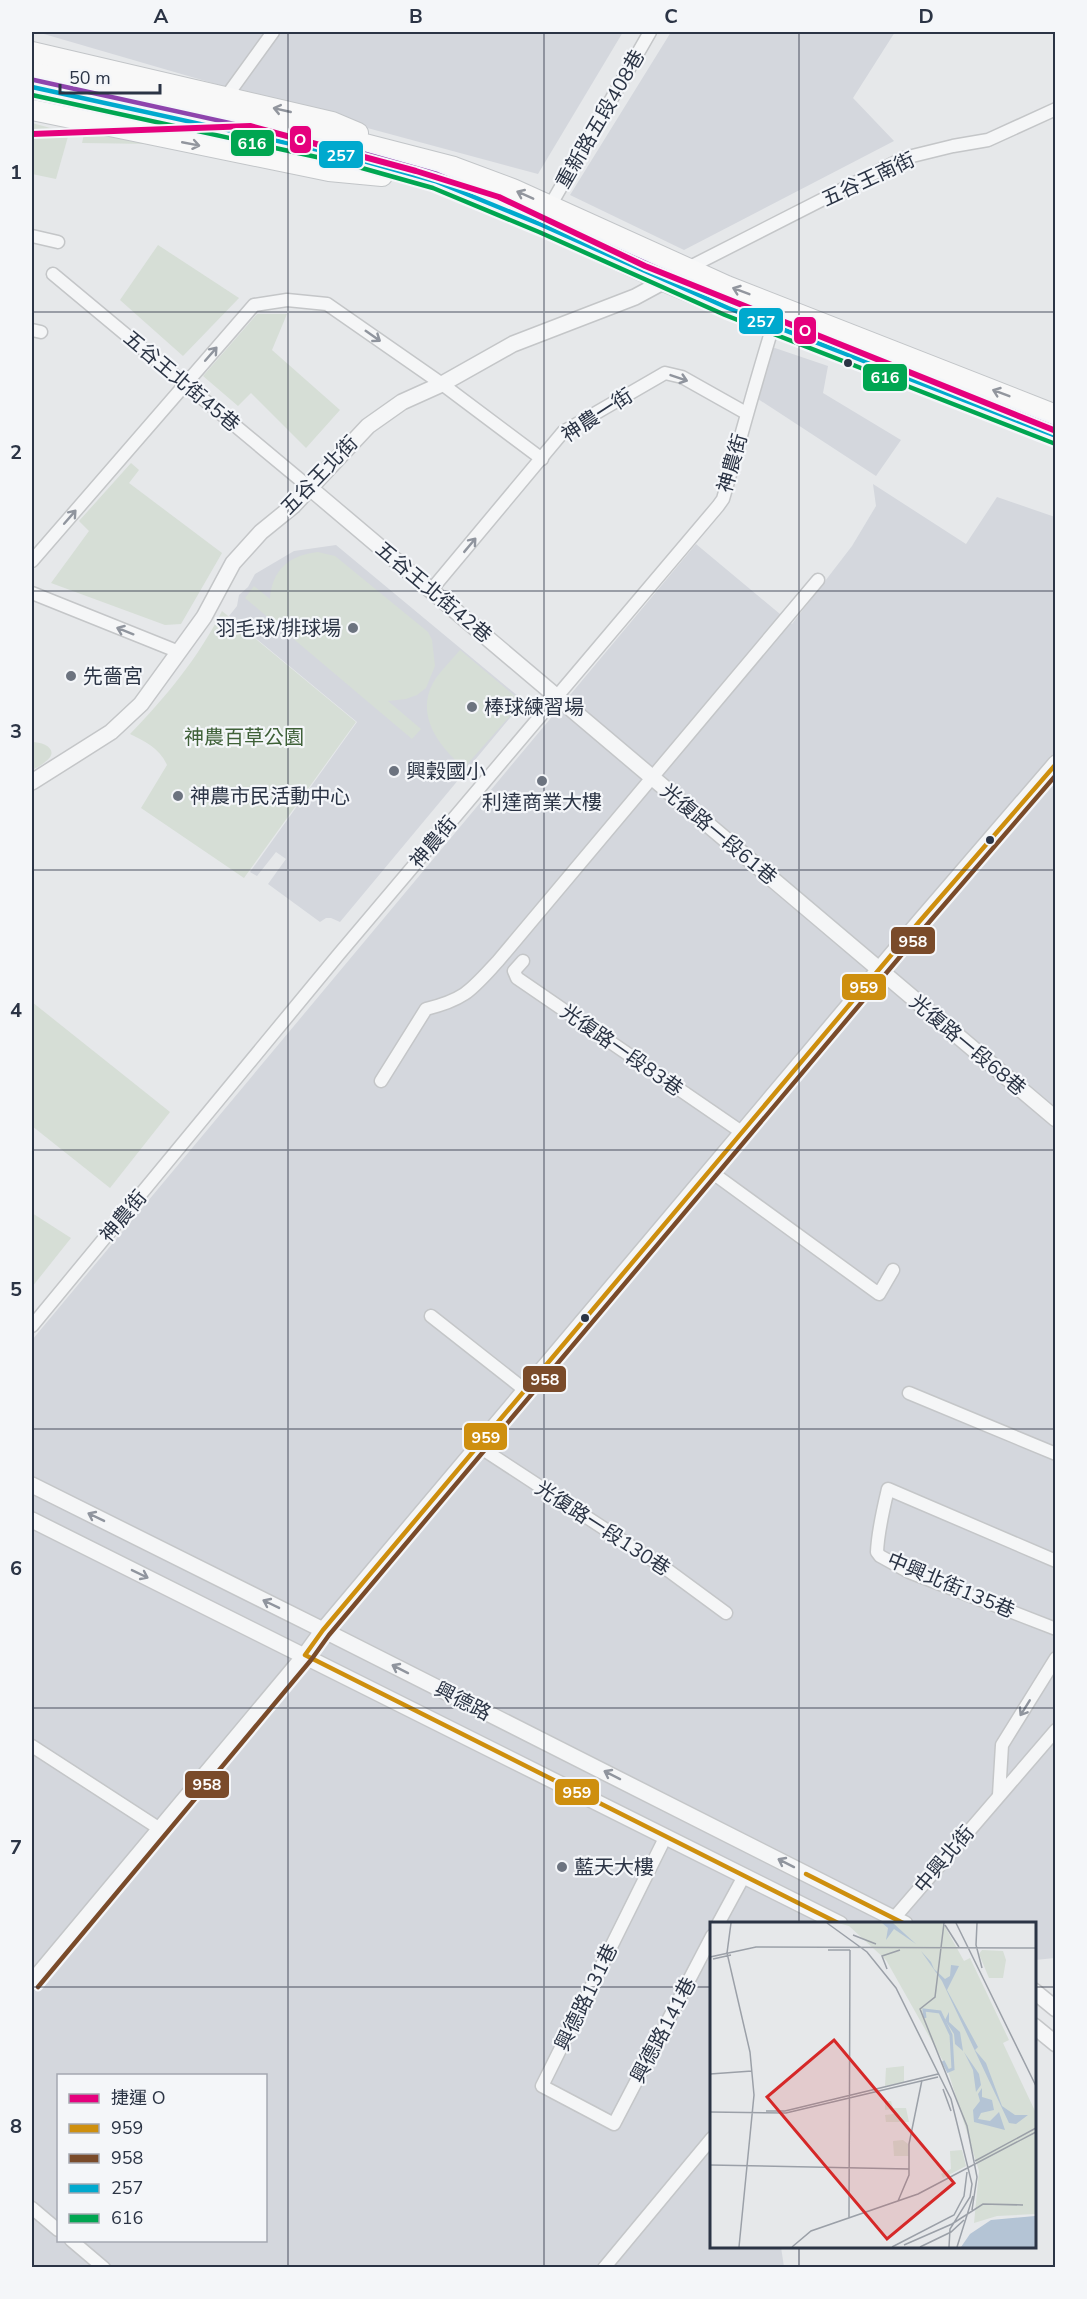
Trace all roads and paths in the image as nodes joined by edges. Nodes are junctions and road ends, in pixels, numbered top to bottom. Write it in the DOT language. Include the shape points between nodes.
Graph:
graph roads {
  1 [pos="273,32"];
  2 [pos="650,32"];
  3 [pos="32,52"];
  4 [pos="32,72"];
  5 [pos="32,87"];
  6 [pos="226,97"];
  7 [pos="1056,109"];
  8 [pos="32,110"];
  9 [pos="182,112"];
  10 [pos="416,156"];
  11 [pos="435,182"];
  12 [pos="550,206"];
  13 [pos="32,236"];
  14 [pos="58,242"];
  15 [pos="688,268"];
  16 [pos="53,274"];
  17 [pos="666,282"];
  18 [pos="773,326"];
  19 [pos="185,384"];
  20 [pos="442,384"];
  21 [pos="746,412"];
  22 [pos="1056,414"];
  23 [pos="1056,436"];
  24 [pos="542,459"];
  25 [pos="310,488"];
  26 [pos="32,561"];
  27 [pos="818,580"];
  28 [pos="432,590"];
  29 [pos="32,594"];
  30 [pos="179,652"];
  31 [pos="558,696"];
  32 [pos="1056,763"];
  33 [pos="652,777"];
  34 [pos="32,782"];
  35 [pos="523,961"];
  36 [pos="880,971"];
  37 [pos="381,1081"];
  38 [pos="1056,1119"];
  39 [pos="743,1133"];
  40 [pos="710,1171"];
  41 [pos="893,1270"];
  42 [pos="431,1316"];
  43 [pos="32,1326"];
  44 [pos="525,1390"];
  45 [pos="909,1393"];
  46 [pos="478,1446"];
  47 [pos="1056,1454"];
  48 [pos="32,1485"];
  49 [pos="32,1520"];
  50 [pos="1056,1561"];
  51 [pos="726,1613"];
  52 [pos="1056,1629"];
  53 [pos="323,1630"];
  54 [pos="305,1655"];
  55 [pos="1056,1658"];
  56 [pos="1056,1730"];
  57 [pos="32,1746"];
  58 [pos="999,1795"];
  59 [pos="160,1829"];
  60 [pos="666,1836"];
  61 [pos="744,1876"];
  62 [pos="719,1922"];
  63 [pos="836,1922"];
  64 [pos="896,1922"];
  65 [pos="710,1940"];
  66 [pos="32,1982"];
  67 [pos="1036,1992"];
  68 [pos="1056,2008"];
  69 [pos="1036,2027"];
  70 [pos="1056,2044"];
  71 [pos="614,2124"];
  72 [pos="710,2140"];
  73 [pos="32,2208"];
  74 [pos="57,2229"];
  75 [pos="72,2242"];
  76 [pos="104,2268"];
  77 [pos="604,2268"];
  1 -- 6 [label="street"];
  2 -- 12 [label="street, 重新路五段408巷"];
  3 -- 6 [label="main road"];
  4 -- 9 [label="main road"];
  5 -- 9 [label="main road"];
  10 -- 6 [label="main road, one-way" via="332,122"];
  7 -- 15 [label="street, 五谷王南街" via="988,140 904,158"];
  8 -- 11 [label="main road, one-way" via="329,171"];
  9 -- 10 [label="main road" via="349,140"];
  9 -- 11 [label="main road"];
  12 -- 10 [label="main road, one-way"];
  11 -- 17 [label="main road" via="537,222"];
  12 -- 15 [label="main road"];
  13 -- 14 [label="street"];
  15 -- 17 [label="street, 五谷王北街"];
  22 -- 15 [label="main road, one-way"];
  16 -- 19 [label="street, 五谷王北街45巷"];
  17 -- 18 [label="main road"];
  17 -- 20 [label="street, 五谷王北街" via="513,344"];
  18 -- 21 [label="street, 神農街"];
  18 -- 23 [label="main road"];
  19 -- 20 [label="street, one-way" via="254,305 287,300 327,304"];
  19 -- 25 [label="street, 五谷王北街45巷"];
  26 -- 19 [label="street, one-way"];
  20 -- 24 [label="street"];
  20 -- 25 [label="street, 五谷王北街" via="402,402 368,426"];
  24 -- 21 [label="street, 神農一街, one-way" via="563,432 665,373 682,377"];
  21 -- 31 [label="street, 神農街" via="723,499"];
  28 -- 24 [label="street, 神農一街, one-way"];
  25 -- 28 [label="street, 五谷王北街42巷"];
  25 -- 30 [label="street, 五谷王北街" via="233,563 204,617"];
  27 -- 33 [label="street"];
  28 -- 31 [label="street, 五谷王北街42巷"];
  30 -- 29 [label="street, one-way"];
  30 -- 34 [label="street, 五谷王北街" via="146,698 118,726"];
  31 -- 33 [label="street, 光復路一段61巷"];
  31 -- 43 [label="street, 神農街" via="346,945"];
  32 -- 36 [label="street"];
  33 -- 36 [label="street, 光復路一段61巷"];
  33 -- 37 [label="street" via="469,992 451,1003 426,1009"];
  35 -- 39 [label="street, 光復路一段83巷" via="514,971 517,978"];
  36 -- 38 [label="street, 光復路一段68巷"];
  36 -- 39 [label="street"];
  39 -- 40 [label="street"];
  40 -- 41 [label="street" via="879,1294"];
  40 -- 44 [label="street"];
  42 -- 44 [label="street"];
  44 -- 46 [label="street"];
  45 -- 47 [label="street"];
  46 -- 51 [label="street, 光復路一段130巷" via="669,1571"];
  46 -- 53 [label="street"];
  53 -- 48 [label="street, 興德路, one-way"];
  49 -- 54 [label="street, 興德路, one-way"];
  50 -- 52 [label="street, 中興北街135巷" via="888,1489 877,1541 880,1556 909,1572"];
  53 -- 54 [label="street"];
  64 -- 53 [label="street, 興德路, one-way"];
  54 -- 59 [label="street"];
  54 -- 60 [label="street, 興德路"];
  55 -- 58 [label="street, one-way" via="1002,1744"];
  56 -- 58 [label="street, 中興北街"];
  57 -- 59 [label="street"];
  58 -- 64 [label="street, 中興北街"];
  59 -- 66 [label="street"];
  60 -- 61 [label="street, 興德路"];
  60 -- 71 [label="street, 興德路131巷" via="542,2086"];
  61 -- 62 [label="street"];
  61 -- 63 [label="street, 興德路"];
  65 -- 71 [label="street, 興德路141巷"];
  67 -- 68 [label="street"];
  69 -- 70 [label="street"];
  72 -- 77 [label="street"];
  73 -- 74 [label="street"];
  75 -- 76 [label="street"];
}
